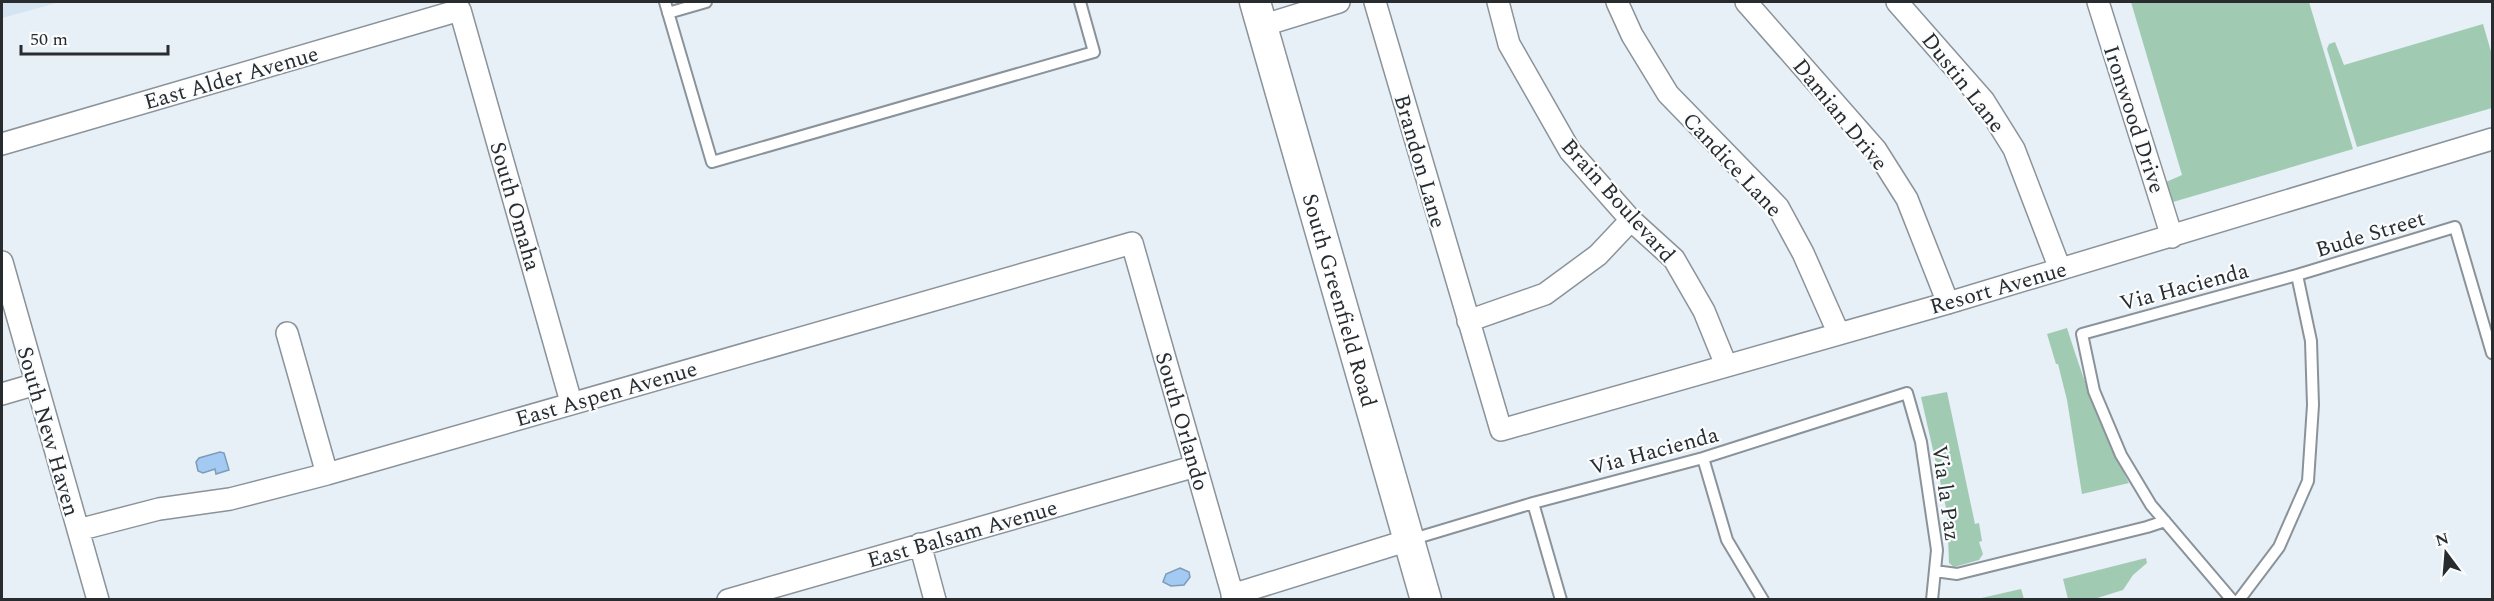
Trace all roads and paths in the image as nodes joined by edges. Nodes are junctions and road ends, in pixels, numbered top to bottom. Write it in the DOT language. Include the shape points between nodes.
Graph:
graph roads {
  1 [pos="706,2"];
  2 [pos="1080,2"];
  3 [pos="1339,2"];
  4 [pos="1375,2"];
  5 [pos="1498,2"];
  6 [pos="1617,2"];
  7 [pos="1746,2"];
  8 [pos="2098,2"];
  9 [pos="1901,3"];
  10 [pos="667,7"];
  11 [pos="460,10"];
  12 [pos="1258,14"];
  13 [pos="2493,139"];
  14 [pos="2,144"];
  15 [pos="1631,220"];
  16 [pos="2172,237"];
  17 [pos="1132,243"];
  18 [pos="2,262"];
  19 [pos="2060,269"];
  20 [pos="2297,275"];
  21 [pos="1948,303"];
  22 [pos="1468,321"];
  23 [pos="287,333"];
  24 [pos="1838,333"];
  25 [pos="2493,353"];
  26 [pos="1726,365"];
  27 [pos="36,384"];
  28 [pos="1907,393"];
  29 [pos="2,394"];
  30 [pos="571,402"];
  31 [pos="1501,430"];
  32 [pos="1703,458"];
  33 [pos="1196,466"];
  34 [pos="327,474"];
  35 [pos="1533,503"];
  36 [pos="2164,521"];
  37 [pos="78,530"];
  38 [pos="1409,540"];
  39 [pos="920,544"];
  40 [pos="1935,571"];
  41 [pos="1233,597"];
  42 [pos="98,600"];
  43 [pos="729,600"];
  44 [pos="935,600"];
  45 [pos="1426,600"];
  46 [pos="1561,600"];
  47 [pos="1763,600"];
  48 [pos="1932,600"];
  49 [pos="2232,600"];
  50 [pos="2239,600"];
  1 -- 10 [label="lane"];
  2 -- 10 [label="lane" via="1094,52 711,162"];
  3 -- 12 [label="street"];
  4 -- 22 [label="street, Brandon Lane"];
  5 -- 15 [label="street, Brain Boulevard" via="1509,44 1570,151"];
  6 -- 24 [label="street, Candice Lane" via="1668,94 1778,207"];
  7 -- 21 [label="street, Damian Drive" via="1876,150 1906,199"];
  8 -- 16 [label="street, Ironwood Drive"];
  9 -- 19 [label="street, Dustin Lane" via="1984,100 2014,149"];
  11 -- 14 [label="street, East Alder Avenue"];
  11 -- 30 [label="street, South Omaha"];
  12 -- 38 [label="main road, South Greenfield Road"];
  13 -- 16 [label="street, Resort Avenue"];
  15 -- 22 [label="street" via="1598,255 1545,294"];
  15 -- 26 [label="street, Brain Boulevard" via="1674,259 1704,311"];
  16 -- 19 [label="street, Resort Avenue"];
  17 -- 30 [label="street, East Aspen Avenue"];
  17 -- 33 [label="street, South Orlando"];
  18 -- 27 [label="street, South New Haven"];
  19 -- 21 [label="street, Resort Avenue"];
  20 -- 25 [label="lane, Bude Street" via="2455,227"];
  20 -- 36 [label="lane, Via Hacienda" via="2082,334 2094,391 2121,455"];
  20 -- 50 [label="lane" via="2311,341 2313,405 2307,481 2279,547"];
  21 -- 24 [label="street, Resort Avenue"];
  22 -- 31 [label="street, Brandon Lane"];
  23 -- 34 [label="street"];
  24 -- 26 [label="street, Resort Avenue"];
  26 -- 31 [label="street, Resort Avenue"];
  27 -- 29 [label="street"];
  27 -- 37 [label="street, South New Haven"];
  28 -- 32 [label="lane, Via Hacienda"];
  28 -- 40 [label="lane, Via la Paz" via="1921,442 1937,550"];
  30 -- 34 [label="street, East Aspen Avenue"];
  32 -- 35 [label="lane, Via Hacienda"];
  32 -- 47 [label="lane" via="1727,540"];
  33 -- 39 [label="street, East Balsam Avenue"];
  33 -- 41 [label="street, South Orlando"];
  34 -- 37 [label="street, East Aspen Avenue" via="230,499 159,509"];
  35 -- 38 [label="lane, Via Hacienda"];
  35 -- 46 [label="lane"];
  36 -- 40 [label="lane" via="1957,573"];
  36 -- 49 [label="lane"];
  37 -- 42 [label="street, South New Haven"];
  38 -- 41 [label="street"];
  38 -- 45 [label="main road, South Greenfield Road"];
  39 -- 43 [label="street, East Balsam Avenue"];
  39 -- 44 [label="street"];
  40 -- 48 [label="lane, Via la Paz"];
}
